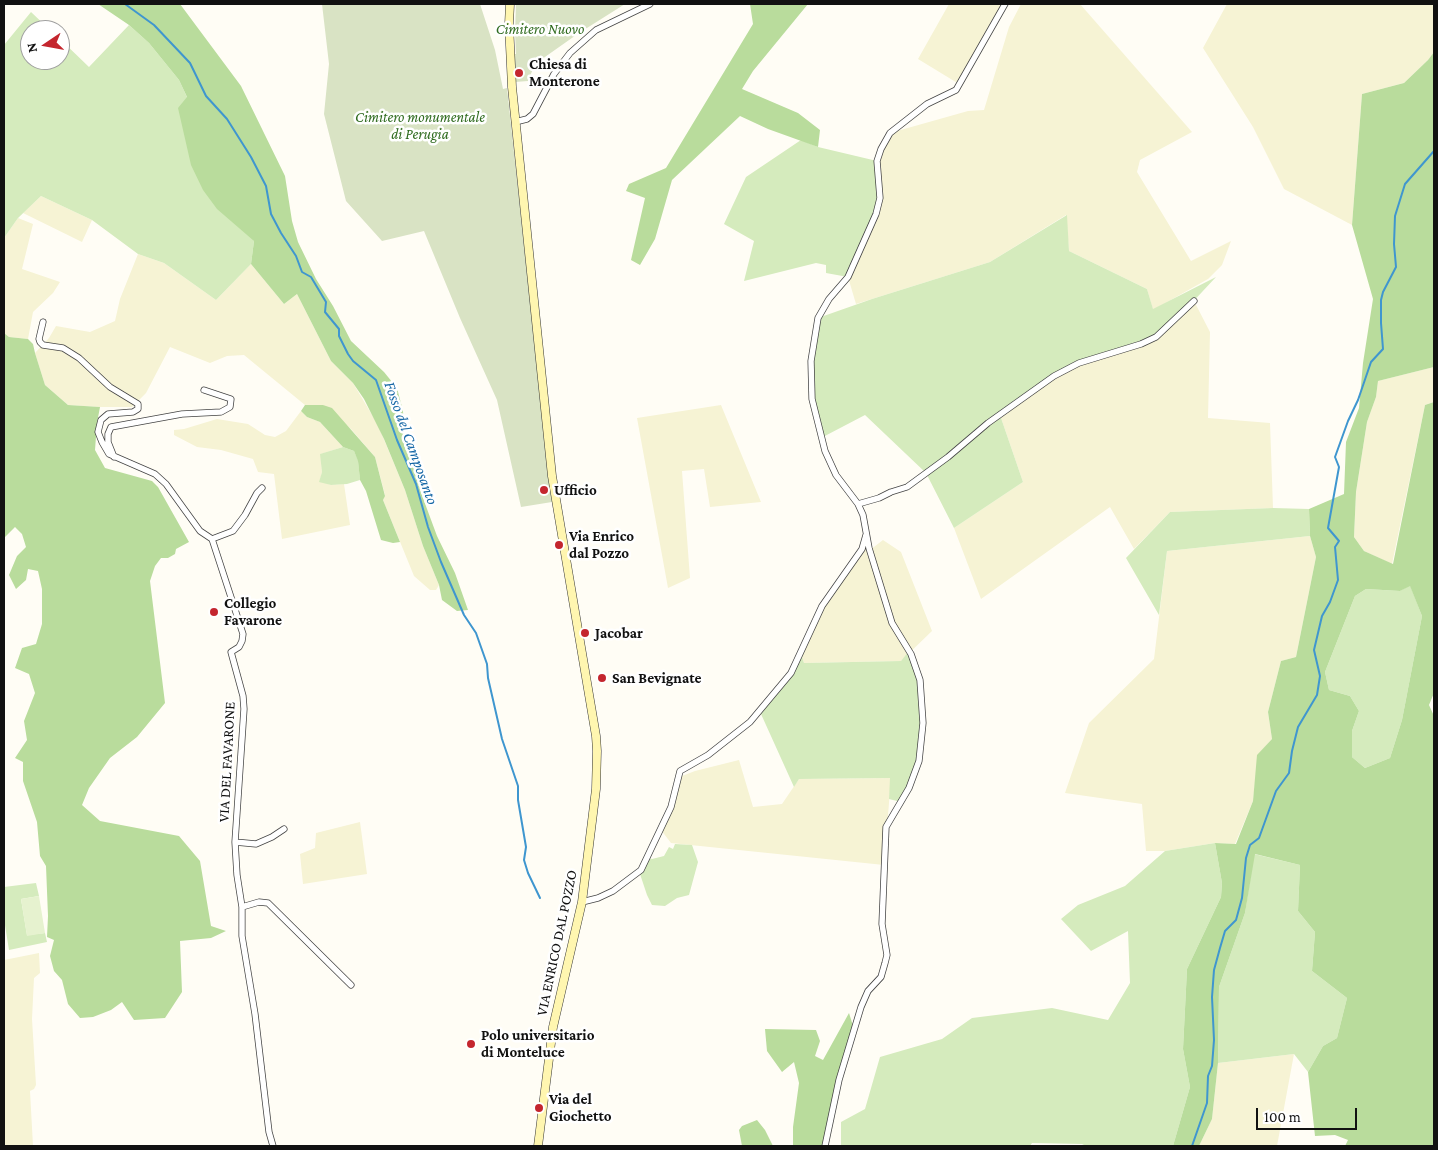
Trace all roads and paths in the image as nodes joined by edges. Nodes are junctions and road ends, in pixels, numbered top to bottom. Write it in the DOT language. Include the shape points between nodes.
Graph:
graph roads {
  1 [pos="510,4"];
  2 [pos="650,4"];
  3 [pos="1005,4"];
  4 [pos="515,122"];
  5 [pos="1194,302"];
  6 [pos="43,322"];
  7 [pos="204,390"];
  8 [pos="114,456"];
  9 [pos="262,488"];
  10 [pos="858,504"];
  11 [pos="867,534"];
  12 [pos="212,539"];
  13 [pos="284,829"];
  14 [pos="235,842"];
  15 [pos="582,902"];
  16 [pos="242,907"];
  17 [pos="351,985"];
  18 [pos="273,1146"];
  19 [pos="538,1146"];
  20 [pos="825,1146"];
  1 -- 4 [label="street, VIA ENRICO DAL POZZO"];
  2 -- 4 [label="street" via="596,30 570,53 554,74 534,114"];
  3 -- 10 [label="street" via="956,90 927,104 890,133 877,161 880,198 876,214 848,277 818,318 811,362 812,399 825,451 836,476"];
  4 -- 15 [label="street, VIA ENRICO DAL POZZO" via="552,476 596,736 596,789"];
  5 -- 10 [label="street" via="1156,337 1079,362 1054,376 907,487"];
  6 -- 8 [label="street" via="40,342 63,348 79,358 110,387 138,404 138,409 133,412 108,414 101,420 98,432 109,454"];
  7 -- 8 [label="street" via="231,399 230,406 221,412 182,414 111,427 108,442"];
  8 -- 12 [label="street, VIA DEL FAVARONE" via="155,474 200,531"];
  9 -- 12 [label="street" via="233,531"];
  10 -- 11 [label="street"];
  11 -- 15 [label="street" via="862,549 822,606 791,672 750,722 708,755 680,771 672,807 641,870 613,891"];
  11 -- 20 [label="street" via="892,623 911,654 920,680 923,722 920,761 909,788 886,827 882,924 887,955 881,977 868,990 861,1007 839,1080"];
  12 -- 14 [label="street, VIA DEL FAVARONE" via="243,634 242,641 231,652 244,709"];
  13 -- 14 [label="street" via="256,844"];
  14 -- 16 [label="street, VIA DEL FAVARONE"];
  15 -- 19 [label="street, VIA ENRICO DAL POZZO" via="553,1027"];
  16 -- 17 [label="street" via="268,903"];
  16 -- 18 [label="street, VIA DEL FAVARONE" via="242,936"];
}
